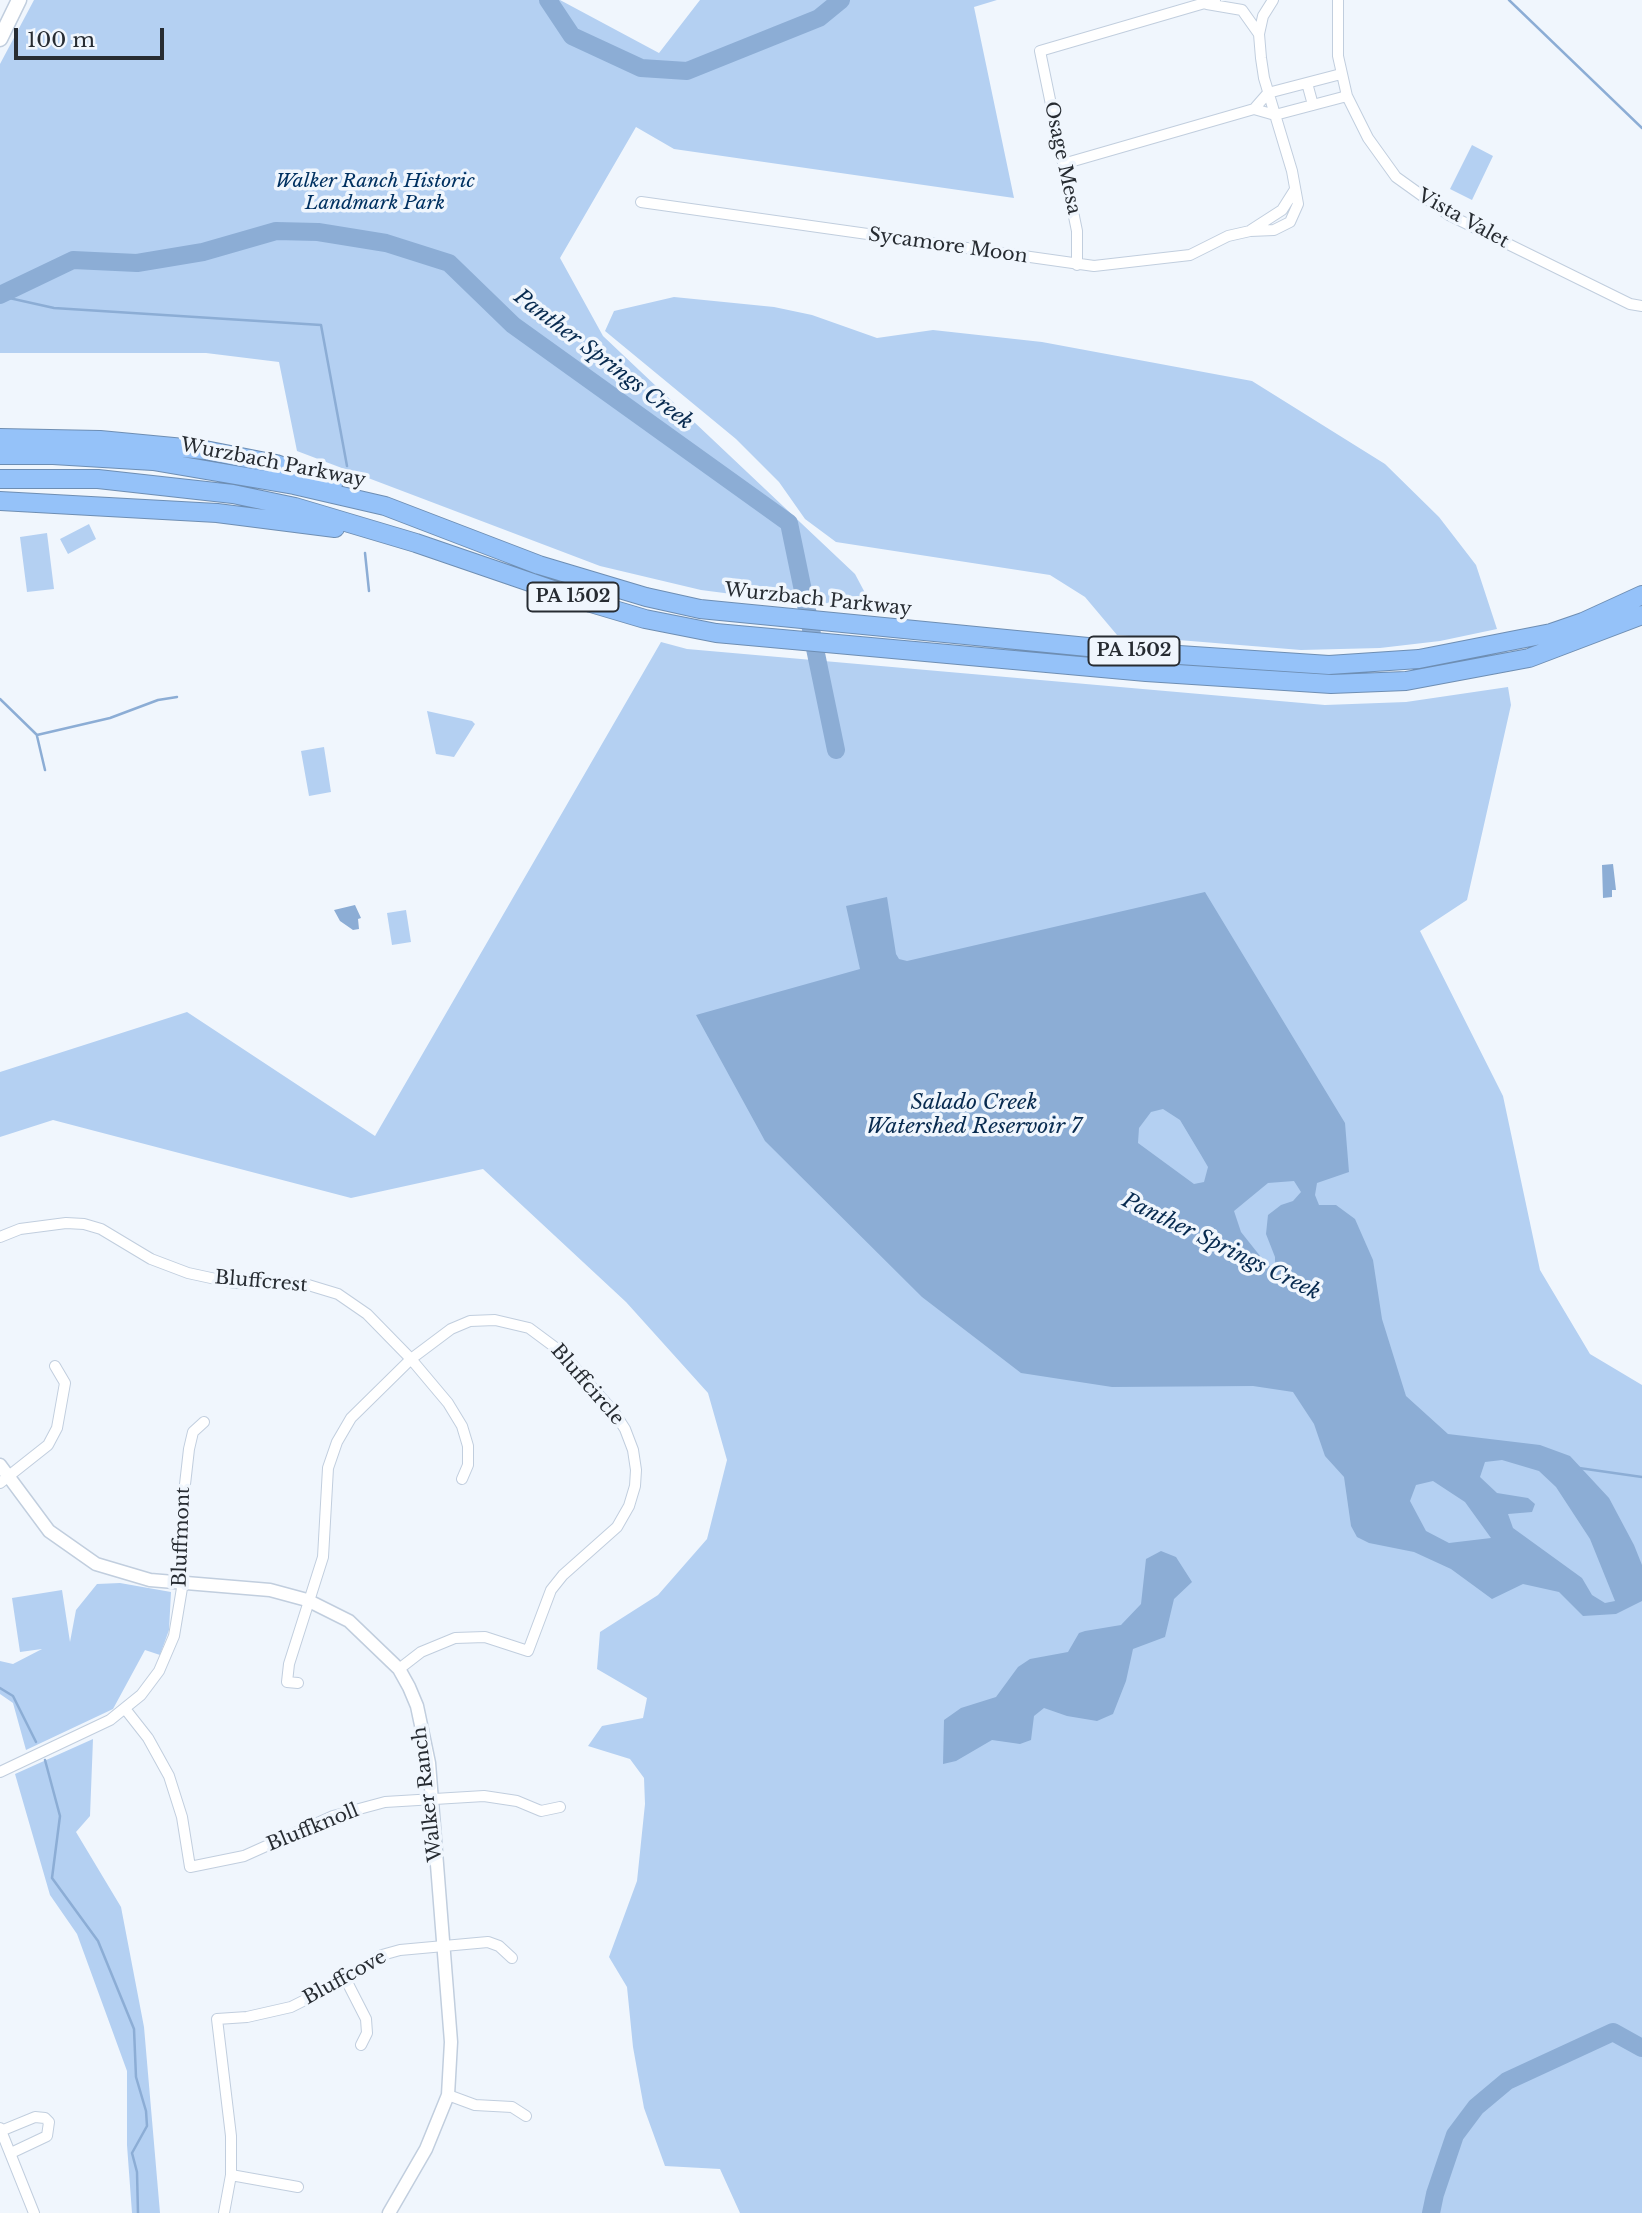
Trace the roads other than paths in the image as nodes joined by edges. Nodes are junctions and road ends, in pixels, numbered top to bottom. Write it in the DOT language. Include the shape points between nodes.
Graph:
graph roads {
  1 [pos="19,0"];
  2 [pos="1273,0"];
  3 [pos="1338,0"];
  4 [pos="1210,2"];
  5 [pos="1259,34"];
  6 [pos="0,39"];
  7 [pos="1341,74"];
  8 [pos="1307,83"];
  9 [pos="1268,93"];
  10 [pos="1347,96"];
  11 [pos="1313,105"];
  12 [pos="1254,109"];
  13 [pos="1275,115"];
  14 [pos="1063,164"];
  15 [pos="641,202"];
  16 [pos="1077,265"];
  17 [pos="1630,304"];
  18 [pos="1642,306"];
  19 [pos="1642,315"];
  20 [pos="0,438"];
  21 [pos="0,455"];
  22 [pos="0,479"];
  23 [pos="0,501"];
  24 [pos="385,506"];
  25 [pos="380,534"];
  26 [pos="1642,588"];
  27 [pos="1642,595"];
  28 [pos="1616,608"];
  29 [pos="1642,615"];
  30 [pos="1613,629"];
  31 [pos="1642,631"];
  32 [pos="0,1237"];
  33 [pos="411,1359"];
  34 [pos="55,1366"];
  35 [pos="204,1422"];
  36 [pos="0,1465"];
  37 [pos="462,1479"];
  38 [pos="4,1480"];
  39 [pos="183,1582"];
  40 [pos="307,1600"];
  41 [pos="399,1669"];
  42 [pos="298,1683"];
  43 [pos="126,1710"];
  44 [pos="0,1772"];
  45 [pos="432,1798"];
  46 [pos="560,1807"];
  47 [pos="444,1946"];
  48 [pos="512,1958"];
  49 [pos="345,1978"];
  50 [pos="361,2045"];
  51 [pos="448,2095"];
  52 [pos="526,2116"];
  53 [pos="1,2129"];
  54 [pos="11,2153"];
  55 [pos="231,2175"];
  56 [pos="298,2187"];
  57 [pos="34,2213"];
  58 [pos="223,2213"];
  59 [pos="389,2213"];
  1 -- 6 [label="main road"];
  2 -- 5 [label="street"];
  3 -- 7 [label="street, Vista Valet"];
  4 -- 5 [label="street" via="1242,10"];
  4 -- 14 [label="street, Osage Mesa" via="1040,51"];
  5 -- 9 [label="street"];
  7 -- 8 [label="street"];
  7 -- 10 [label="street, Vista Valet"];
  8 -- 9 [label="street"];
  8 -- 11 [label="street"];
  9 -- 12 [label="street"];
  9 -- 13 [label="street"];
  10 -- 11 [label="street"];
  10 -- 17 [label="street, Vista Valet" via="1377,152 1413,191 1449,215"];
  11 -- 13 [label="street"];
  12 -- 13 [label="street"];
  12 -- 14 [label="street"];
  13 -- 16 [label="street, Sycamore Moon" via="1294,191 1282,210 1250,231 1190,255 1107,266"];
  14 -- 16 [label="street, Osage Mesa" via="1077,231"];
  15 -- 16 [label="street, Sycamore Moon"];
  17 -- 18 [label="street, Vista Valet"];
  17 -- 19 [label="street, Vista Valet"];
  20 -- 24 [label="highway" via="100,440 205,450 276,464"];
  21 -- 24 [label="highway, Wurzbach Parkway / PA 1502" via="153,461"];
  22 -- 25 [label="highway, Wurzbach Parkway / PA 1502" via="98,479 233,494 295,507"];
  23 -- 25 [label="highway" via="217,513"];
  24 -- 28 [label="highway, Wurzbach Parkway / PA 1502" via="585,580 686,606 1149,653 1329,665 1419,659 1503,645 1573,626"];
  25 -- 30 [label="highway, Wurzbach Parkway / PA 1502" via="645,619 771,639 1146,673 1331,684 1406,681 1507,663"];
  26 -- 28 [label="highway"];
  27 -- 28 [label="highway, Wurzbach Parkway / PA 1502"];
  29 -- 30 [label="highway, Wurzbach Parkway / PA 1502"];
  30 -- 31 [label="highway"];
  32 -- 33 [label="street, Bluffcrest" via="20,1229 85,1224 188,1273 234,1283 305,1284 328,1290 358,1306"];
  33 -- 37 [label="street, Bluffcrest" via="462,1426 469,1458"];
  33 -- 40 [label="street, Bluffcircle" via="359,1407 337,1442 326,1482 326,1542"];
  33 -- 41 [label="street, Bluffcircle" via="443,1333 470,1321 495,1320 529,1328 548,1340 614,1412 633,1450 635,1486 617,1527 551,1590 528,1651 485,1637 455,1638 427,1649"];
  34 -- 38 [label="street" via="65,1382 57,1428 48,1445"];
  35 -- 39 [label="street, Bluffmont" via="193,1432 184,1475"];
  36 -- 38 [label="street, Walker Ranch"];
  38 -- 39 [label="street, Walker Ranch" via="36,1517 79,1554 132,1577"];
  39 -- 40 [label="street, Walker Ranch" via="270,1590"];
  39 -- 43 [label="street, Bluffmont" via="166,1658 151,1684"];
  40 -- 41 [label="street, Walker Ranch" via="340,1614"];
  40 -- 42 [label="street, Bluffcircle" via="287,1682"];
  41 -- 45 [label="street, Walker Ranch" via="417,1706"];
  43 -- 44 [label="street, Bluffmont"];
  43 -- 45 [label="street, Bluffknoll" via="169,1776 190,1867 244,1856 358,1808"];
  45 -- 46 [label="street, Bluffknoll" via="484,1796 517,1801 541,1811"];
  45 -- 47 [label="street, Walker Ranch"];
  47 -- 48 [label="street, Bluffcove" via="488,1942"];
  47 -- 49 [label="street, Bluffcove" via="391,1952"];
  47 -- 51 [label="street, Walker Ranch" via="452,2042"];
  49 -- 50 [label="street" via="366,2019 367,2033"];
  49 -- 55 [label="street, Bluffcove" via="291,2007 217,2019 230,2116"];
  51 -- 52 [label="street" via="475,2105 512,2108"];
  51 -- 59 [label="street, Walker Ranch" via="426,2149"];
  53 -- 54 [label="street"];
  53 -- 54 [label="street" via="35,2117 49,2122 47,2136"];
  54 -- 57 [label="street"];
  55 -- 56 [label="street"];
  55 -- 58 [label="street"];
}
